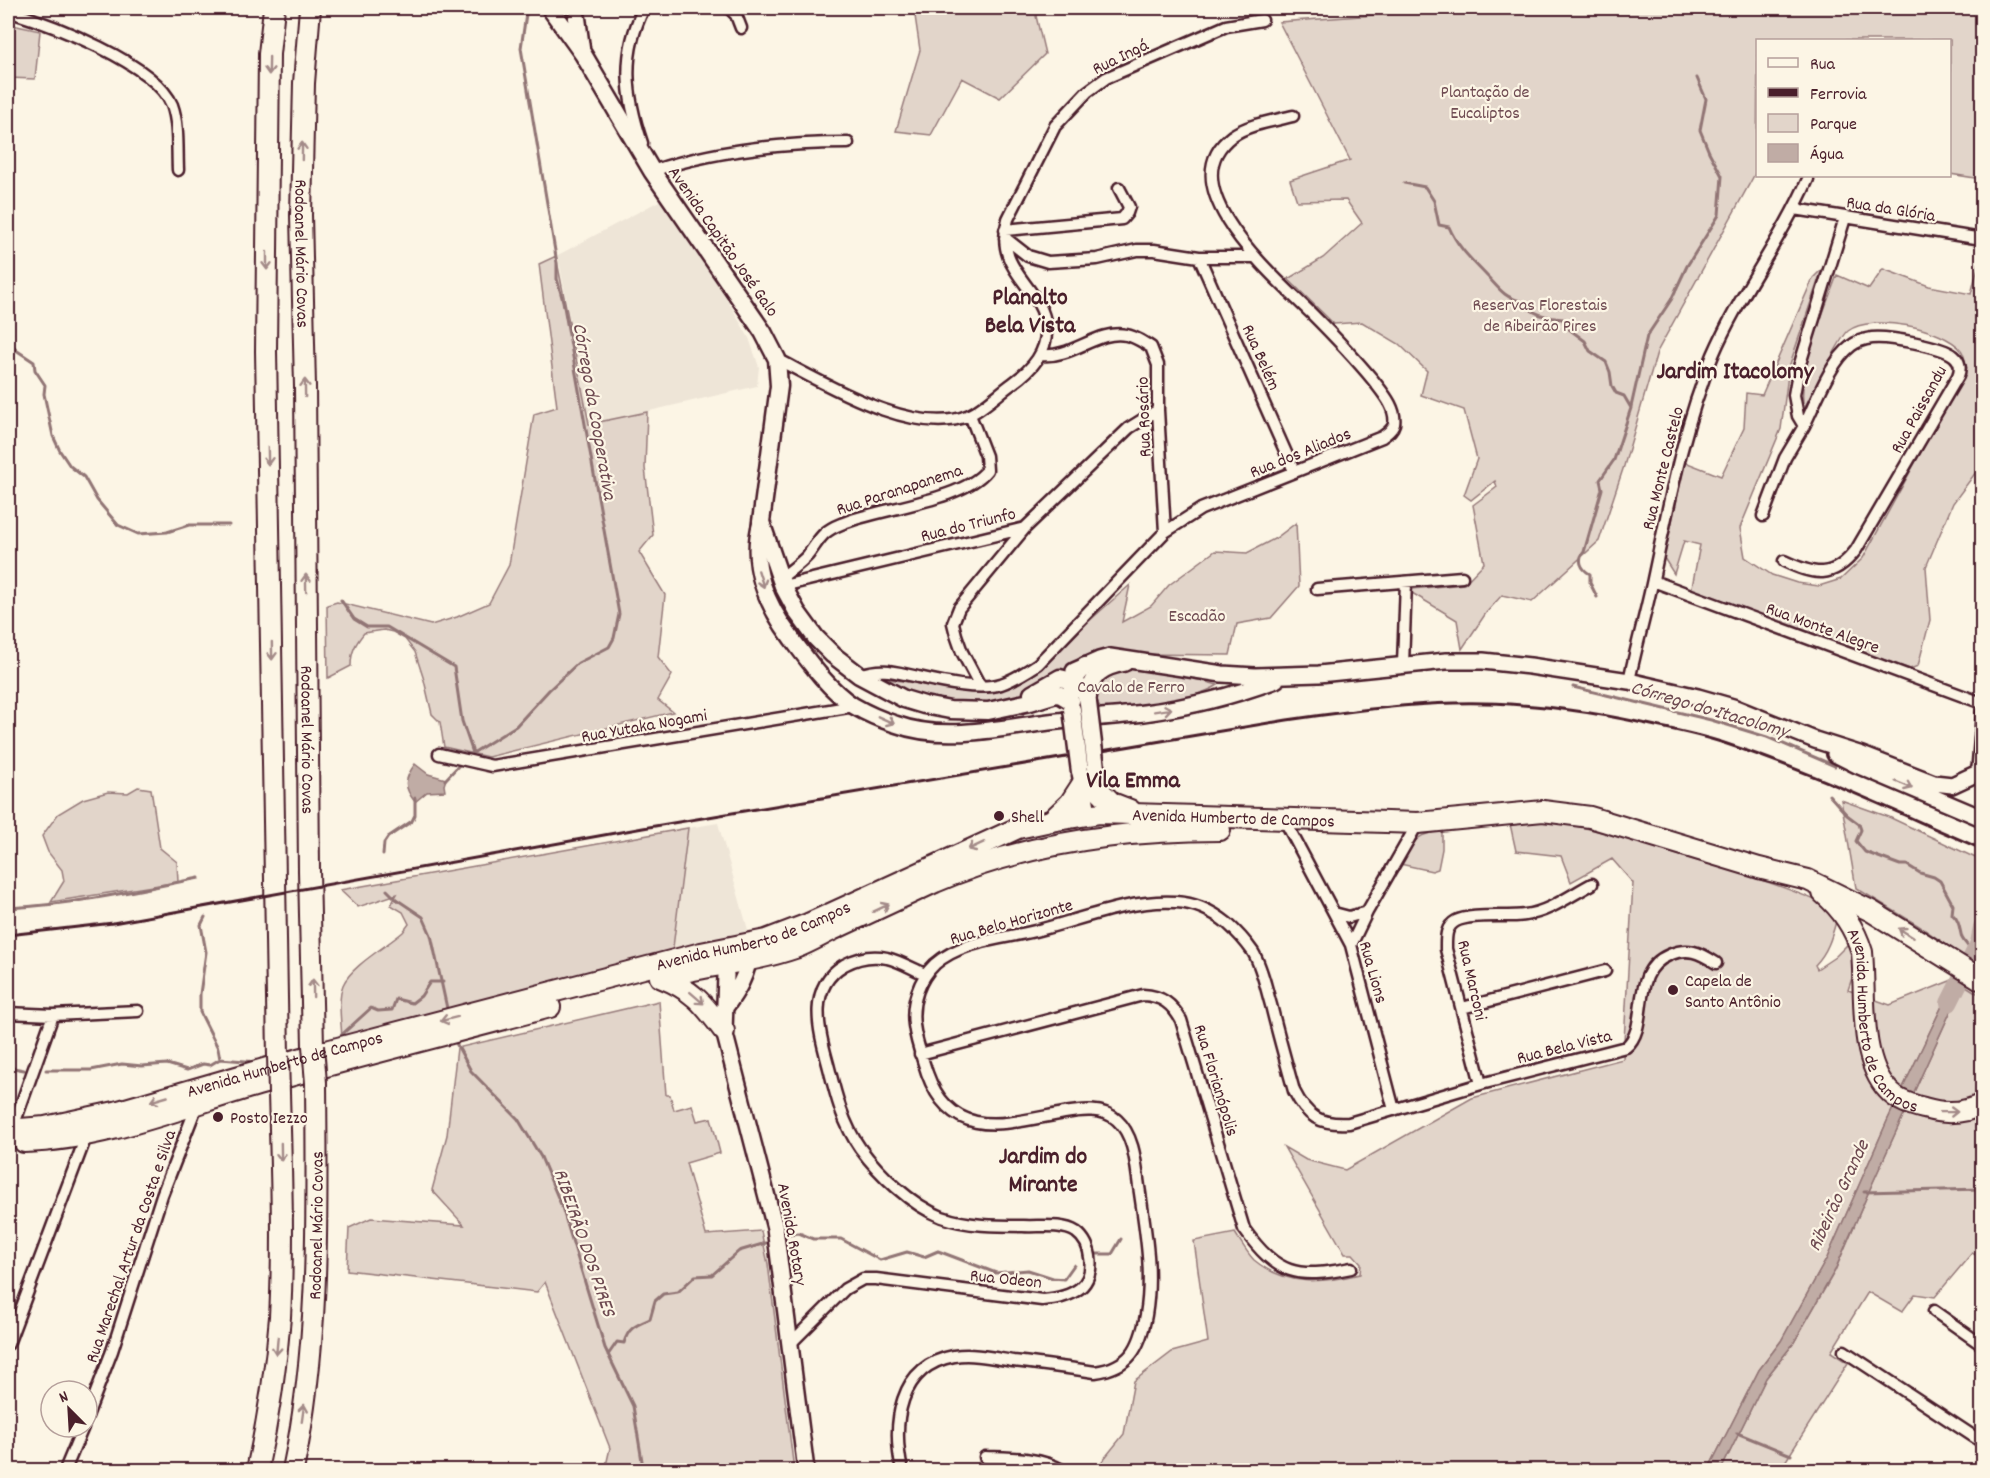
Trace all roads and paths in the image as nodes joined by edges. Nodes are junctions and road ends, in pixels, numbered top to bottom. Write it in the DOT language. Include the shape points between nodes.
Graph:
graph roads {
  1 [pos="274,8"];
  2 [pos="310,8"];
  3 [pos="550,8"];
  4 [pos="644,8"];
  5 [pos="729,8"];
  6 [pos="8,11"];
  7 [pos="573,18"];
  8 [pos="1262,20"];
  9 [pos="741,28"];
  10 [pos="1293,116"];
  11 [pos="848,143"];
  12 [pos="178,170"];
  13 [pos="655,170"];
  14 [pos="1808,179"];
  15 [pos="1119,188"];
  16 [pos="1795,209"];
  17 [pos="1845,218"];
  18 [pos="1005,234"];
  19 [pos="1983,239"];
  20 [pos="1254,256"];
  21 [pos="1199,257"];
  22 [pos="1041,355"];
  23 [pos="777,359"];
  24 [pos="1158,410"];
  25 [pos="970,415"];
  26 [pos="1804,426"];
  27 [pos="1294,471"];
  28 [pos="1763,516"];
  29 [pos="761,522"];
  30 [pos="1025,528"];
  31 [pos="1165,532"];
  32 [pos="1784,561"];
  33 [pos="1462,576"];
  34 [pos="1653,581"];
  35 [pos="1406,582"];
  36 [pos="781,583"];
  37 [pos="1317,589"];
  38 [pos="1134,661"];
  39 [pos="1403,664"];
  40 [pos="1085,666"];
  41 [pos="858,675"];
  42 [pos="1284,677"];
  43 [pos="1067,680"];
  44 [pos="1629,681"];
  45 [pos="981,686"];
  46 [pos="1088,701"];
  47 [pos="1983,703"];
  48 [pos="1071,705"];
  49 [pos="854,706"];
  50 [pos="1007,708"];
  51 [pos="1983,713"];
  52 [pos="1815,740"];
  53 [pos="439,754"];
  54 [pos="1977,776"];
  55 [pos="1089,778"];
  56 [pos="1965,811"];
  57 [pos="1141,814"];
  58 [pos="1093,816"];
  59 [pos="1983,818"];
  60 [pos="1052,821"];
  61 [pos="1287,825"];
  62 [pos="1416,827"];
  63 [pos="1018,828"];
  64 [pos="1113,835"];
  65 [pos="1066,842"];
  66 [pos="1004,857"];
  67 [pos="1808,880"];
  68 [pos="1592,884"];
  69 [pos="1367,912"];
  70 [pos="1334,913"];
  71 [pos="1883,919"];
  72 [pos="1858,939"];
  73 [pos="1351,945"];
  74 [pos="749,952"];
  75 [pos="721,957"];
  76 [pos="1716,963"];
  77 [pos="1605,971"];
  78 [pos="925,974"];
  79 [pos="660,977"];
  80 [pos="1979,978"];
  81 [pos="1462,1008"];
  82 [pos="724,1009"];
  83 [pos="138,1011"];
  84 [pos="8,1013"];
  85 [pos="53,1014"];
  86 [pos="724,1031"];
  87 [pos="920,1054"];
  88 [pos="1481,1084"];
  89 [pos="200,1096"];
  90 [pos="1983,1104"];
  91 [pos="1394,1110"];
  92 [pos="91,1126"];
  93 [pos="8,1136"];
  94 [pos="1351,1268"];
  95 [pos="1934,1311"];
  96 [pos="790,1343"];
  97 [pos="8,1344"];
  98 [pos="1983,1345"];
  99 [pos="1844,1351"];
  100 [pos="99,1384"];
  101 [pos="77,1439"];
  102 [pos="1983,1442"];
  103 [pos="985,1457"];
  104 [pos="65,1470"];
  105 [pos="257,1470"];
  106 [pos="293,1470"];
  107 [pos="806,1470"];
  108 [pos="902,1470"];
  109 [pos="1062,1470"];
  1 -- 105 [label="highway, Rodoanel Mário Covas, one-way, bridge" via="269,66 266,351 283,1225 275,1372"];
  106 -- 2 [label="highway, Rodoanel Mário Covas, one-way, bridge" via="314,1318 317,1230 301,215"];
  3 -- 7 [label="main road"];
  4 -- 13 [label="street" via="632,35 628,59 629,98 642,144"];
  5 -- 9 [label="street"];
  6 -- 12 [label="street" via="54,26 155,80 173,108"];
  7 -- 13 [label="main road, Avenida Capitão José Galo" via="583,54"];
  8 -- 18 [label="street, Rua Ingá" via="1226,26 1106,78 1087,92 1055,126 1008,219"];
  10 -- 20 [label="street, Rua dos Aliados" via="1234,135 1214,159 1211,176 1216,197 1229,224"];
  11 -- 13 [label="street" via="768,146"];
  13 -- 23 [label="main road, Avenida Capitão José Galo"];
  14 -- 16 [label="street, Rua Monte Castelo"];
  15 -- 18 [label="street" via="1129,207 1122,219"];
  16 -- 17 [label="street, Rua da Glória"];
  16 -- 34 [label="street, Rua Monte Castelo" via="1713,356 1677,464"];
  17 -- 19 [label="street, Rua da Glória"];
  17 -- 26 [label="street" via="1799,367 1794,396"];
  18 -- 21 [label="street" via="1028,256 1048,262 1097,259 1137,250"];
  18 -- 22 [label="street" via="1010,263 1042,312 1046,327"];
  20 -- 21 [label="street"];
  20 -- 27 [label="street, Rua dos Aliados" via="1366,372 1393,412 1392,430 1382,437"];
  21 -- 27 [label="street, Rua Belém"];
  22 -- 24 [label="street, Rua Rosário" via="1064,354 1113,334 1138,339 1151,347 1158,364"];
  22 -- 25 [label="street" via="1025,374"];
  23 -- 25 [label="street" via="886,411 928,421 951,421"];
  23 -- 29 [label="main road, Avenida Capitão José Galo" via="779,386"];
  24 -- 30 [label="street, Rua do Triunfo" via="1129,428"];
  24 -- 31 [label="street, Rua Rosário"];
  25 -- 36 [label="street, Rua Paranapanema" via="986,456 987,470 980,479 926,500 842,523 819,537"];
  26 -- 28 [label="street" via="1785,458"];
  26 -- 32 [label="street, Rua Paissandu" via="1833,369 1851,345 1861,340 1911,342 1946,351 1959,363 1958,376 1847,562 1821,573"];
  27 -- 31 [label="street, Rua dos Aliados" via="1201,509"];
  29 -- 36 [label="main road, Avenida Capitão José Galo"];
  29 -- 49 [label="street, Avenida Capitão José Galo, one-way" via="756,558 770,602 812,666"];
  30 -- 36 [label="street, Rua do Triunfo"];
  30 -- 45 [label="street" via="964,601 953,623 962,652"];
  31 -- 45 [label="street, Rua dos Aliados" via="1038,664 999,685"];
  33 -- 35 [label="street"];
  34 -- 44 [label="street, Rua Monte Castelo"];
  34 -- 47 [label="street, Rua Monte Alegre"];
  35 -- 37 [label="street"];
  35 -- 39 [label="street"];
  36 -- 41 [label="main road, Avenida Capitão José Galo" via="816,638"];
  38 -- 40 [label="street, Avenida Capitão José Galo" via="1110,657"];
  38 -- 42 [label="street, Avenida Capitão José Galo" via="1222,674"];
  38 -- 46 [label="street" via="1111,666 1096,675"];
  39 -- 42 [label="street, Avenida Capitão José Galo"];
  39 -- 44 [label="street, Avenida Capitão José Galo" via="1483,661"];
  40 -- 43 [label="main road"];
  41 -- 45 [label="street, Rua dos Aliados" via="882,669"];
  41 -- 50 [label="main road, Avenida Capitão José Galo" via="924,705 966,712"];
  49 -- 42 [label="street, Avenida Capitão José Galo, one-way" via="897,725 923,730 988,731 1183,706 1230,696"];
  43 -- 46 [label="main road" via="1080,685"];
  43 -- 48 [label="main road"];
  43 -- 50 [label="main road"];
  44 -- 52 [label="street, Avenida Capitão José Galo" via="1733,707"];
  46 -- 55 [label="main road, bridge"];
  48 -- 50 [label="main road" via="1061,695 1050,695"];
  48 -- 55 [label="main road, bridge"];
  49 -- 53 [label="street, Rua Yutaka Nogami" via="492,766"];
  51 -- 54 [label="street"];
  52 -- 54 [label="street, Avenida Capitão José Galo" via="1934,783 1952,784"];
  52 -- 56 [label="street, Avenida Capitão José Galo, one-way" via="1857,765"];
  54 -- 56 [label="street" via="1964,795"];
  55 -- 57 [label="highway" via="1112,803"];
  55 -- 58 [label="main road"];
  55 -- 60 [label="highway"];
  56 -- 59 [label="street, Avenida Capitão José Galo"];
  57 -- 58 [label="highway, Avenida Humberto de Campos"];
  57 -- 61 [label="highway, Avenida Humberto de Campos"];
  58 -- 60 [label="highway, Avenida Humberto de Campos"];
  58 -- 64 [label="highway"];
  58 -- 65 [label="highway"];
  60 -- 63 [label="highway, Avenida Humberto de Campos"];
  61 -- 62 [label="highway, Avenida Humberto de Campos"];
  61 -- 64 [label="highway, Avenida Humberto de Campos"];
  61 -- 70 [label="street, Rua Lions"];
  62 -- 67 [label="highway, Avenida Humberto de Campos" via="1543,811 1590,817"];
  62 -- 69 [label="street"];
  63 -- 66 [label="highway" via="1000,842"];
  63 -- 74 [label="highway, Avenida Humberto de Campos, one-way"];
  64 -- 65 [label="highway, Avenida Humberto de Campos"];
  65 -- 66 [label="highway, Avenida Humberto de Campos"];
  74 -- 66 [label="highway, Avenida Humberto de Campos, one-way" via="797,947 935,882"];
  67 -- 71 [label="highway, Avenida Humberto de Campos"];
  67 -- 72 [label="highway, Avenida Humberto de Campos" via="1832,900"];
  68 -- 81 [label="street, Rua Marconi" via="1538,912 1466,918 1449,927 1446,949"];
  69 -- 70 [label="street" via="1349,917"];
  69 -- 73 [label="street"];
  70 -- 73 [label="street, Rua Lions"];
  71 -- 72 [label="highway"];
  80 -- 71 [label="highway, Avenida Humberto de Campos, one-way"];
  72 -- 90 [label="highway, Avenida Humberto de Campos, one-way" via="1868,1046 1874,1067 1888,1091 1914,1106 1938,1112 1971,1110"];
  73 -- 91 [label="street, Rua Lions"];
  74 -- 75 [label="highway, Avenida Humberto de Campos"];
  74 -- 82 [label="street" via="746,972"];
  75 -- 79 [label="highway, Avenida Humberto de Campos"];
  75 -- 82 [label="street, Avenida Rotary" via="726,975"];
  75 -- 89 [label="highway, Avenida Humberto de Campos, one-way" via="330,1050"];
  76 -- 88 [label="street, Rua Bela Vista" via="1689,950 1664,957 1655,965 1645,981 1635,1035 1626,1047"];
  77 -- 81 [label="street"];
  78 -- 87 [label="street" via="913,1017"];
  78 -- 91 [label="street, Rua Belo Horizonte" via="952,953 978,944 1134,904 1195,905 1227,923 1253,953 1294,1091 1302,1106 1313,1117 1331,1124"];
  78 -- 96 [label="street, Rua Odeon" via="888,958 866,957 837,969 825,984 818,1001 820,1032 845,1122 876,1169 906,1196 941,1217 968,1223 1060,1227 1076,1232 1090,1252 1088,1278 1070,1294 1042,1300 863,1279 845,1289"];
  79 -- 86 [label="highway, one-way" via="681,985 702,1002"];
  79 -- 89 [label="highway, Avenida Humberto de Campos" via="257,1086"];
  81 -- 88 [label="street, Rua Marconi"];
  82 -- 86 [label="street, Avenida Rotary"];
  83 -- 85 [label="street"];
  84 -- 85 [label="street"];
  85 -- 93 [label="street"];
  86 -- 96 [label="street, Avenida Rotary" via="775,1228"];
  87 -- 94 [label="street, Rua Florianópolis" via="1143,995 1166,1001 1181,1020 1244,1229 1260,1251 1280,1266 1304,1274"];
  87 -- 108 [label="street" via="939,1099 964,1118 1002,1124 1081,1110 1104,1112 1118,1120 1134,1155 1149,1259 1148,1300 1136,1348 1125,1362 1111,1369 1095,1372 977,1356 955,1356 935,1362 917,1375 900,1407"];
  88 -- 91 [label="street, Rua Bela Vista"];
  89 -- 92 [label="highway, Avenida Humberto de Campos"];
  89 -- 100 [label="street, Rua Marechal Artur da Costa e Silva" via="162,1195"];
  92 -- 93 [label="highway, Avenida Humberto de Campos" via="31,1142"];
  92 -- 97 [label="street"];
  95 -- 98 [label="street"];
  96 -- 107 [label="street, Avenida Rotary"];
  99 -- 102 [label="street"];
  101 -- 104 [label="street"];
  103 -- 109 [label="street" via="1033,1460"];
}
